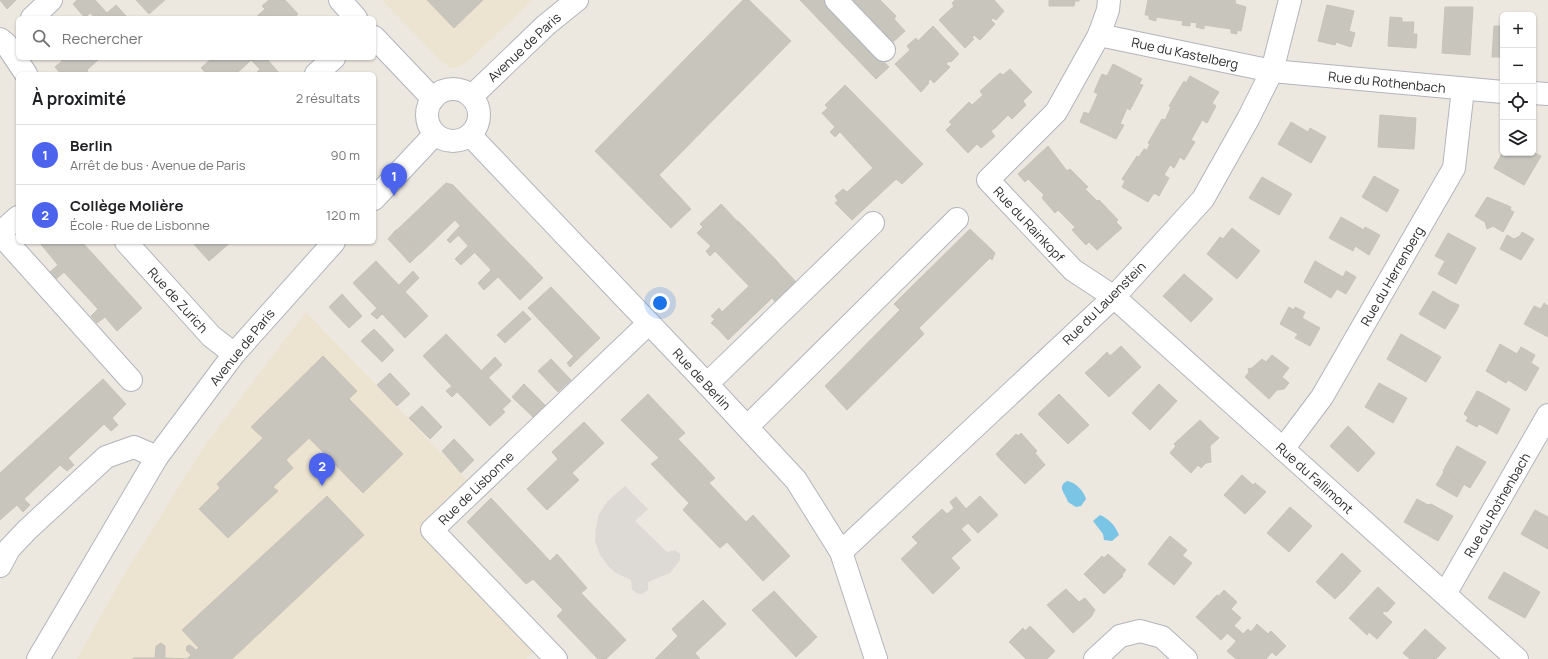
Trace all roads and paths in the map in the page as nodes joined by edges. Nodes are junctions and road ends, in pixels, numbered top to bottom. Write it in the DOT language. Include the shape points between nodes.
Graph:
graph roads {
  1 [pos="51,0"];
  2 [pos="340,0"];
  3 [pos="577,0"];
  4 [pos="836,0"];
  5 [pos="1109,0"];
  6 [pos="1290,0"];
  7 [pos="34,16"];
  8 [pos="354,16"];
  9 [pos="1099,35"];
  10 [pos="8,38"];
  11 [pos="376,39"];
  12 [pos="884,50"];
  13 [pos="16,54"];
  14 [pos="19,60"];
  15 [pos="332,60"];
  16 [pos="1272,71"];
  17 [pos="25,72"];
  18 [pos="318,72"];
  19 [pos="1463,89"];
  20 [pos="1500,92"];
  21 [pos="1536,93"];
  22 [pos="1548,94"];
  23 [pos="472,96"];
  24 [pos="433,99"];
  25 [pos="435,134"];
  26 [pos="470,135"];
  27 [pos="376,197"];
  28 [pos="16,219"];
  29 [pos="957,219"];
  30 [pos="873,224"];
  31 [pos="0,233"];
  32 [pos="130,244"];
  33 [pos="332,244"];
  34 [pos="1114,297"];
  35 [pos="649,323"];
  36 [pos="234,354"];
  37 [pos="132,380"];
  38 [pos="707,384"];
  39 [pos="1548,415"];
  40 [pos="747,427"];
  41 [pos="1283,449"];
  42 [pos="157,457"];
  43 [pos="841,552"];
  44 [pos="0,566"];
  45 [pos="1445,594"];
  46 [pos="38,659"];
  47 [pos="556,659"];
  48 [pos="876,659"];
  49 [pos="1095,659"];
  50 [pos="1186,659"];
  51 [pos="1517,659"];
  1 -- 7 [label="street"];
  2 -- 8 [label="street"];
  3 -- 23 [label="street, Avenue de Paris" via="546,25"];
  4 -- 12 [label="street"];
  5 -- 9 [label="street, Rue du Rainkopf"];
  6 -- 16 [label="street, Rue du Lauenstein"];
  9 -- 16 [label="street, Rue du Kastelberg"];
  9 -- 34 [label="street, Rue du Rainkopf" via="1056,112 988,180 1073,270"];
  10 -- 13 [label="street"];
  11 -- 24 [label="street"];
  14 -- 17 [label="street"];
  15 -- 18 [label="street"];
  16 -- 19 [label="street, Rue du Rothenbach"];
  16 -- 34 [label="street, Rue du Lauenstein" via="1202,199"];
  19 -- 20 [label="street, Rue du Rothenbach"];
  19 -- 41 [label="street, Rue du Herrenberg" via="1454,168 1322,397"];
  21 -- 22 [label="street"];
  23 -- 24 [label="street" via="450,89"];
  23 -- 26 [label="street" via="480,113 478,124"];
  24 -- 25 [label="street" via="427,119"];
  25 -- 26 [label="street" via="447,141 458,141"];
  25 -- 27 [label="street"];
  26 -- 35 [label="street, Rue de Berlin"];
  28 -- 31 [label="street"];
  29 -- 40 [label="street"];
  30 -- 38 [label="street"];
  31 -- 37 [label="street"];
  32 -- 36 [label="street, Rue de Zurich" via="211,336"];
  33 -- 36 [label="street, Avenue de Paris"];
  34 -- 41 [label="street, Rue du Fallimont"];
  34 -- 43 [label="street, Rue du Lauenstein"];
  35 -- 38 [label="street, Rue de Berlin"];
  35 -- 47 [label="street, Rue de Lisbonne" via="432,530"];
  36 -- 42 [label="street, Avenue de Paris"];
  38 -- 40 [label="street, Rue de Berlin"];
  39 -- 45 [label="street, Rue du Rothenbach"];
  40 -- 43 [label="street, Rue de Berlin" via="796,480"];
  41 -- 45 [label="street, Rue du Fallimont"];
  42 -- 44 [label="street" via="134,447 106,457 27,530 9,549"];
  42 -- 46 [label="street, Avenue de Paris"];
  43 -- 48 [label="street, Rue de Berlin"];
  45 -- 51 [label="street, Rue du Fallimont"];
  49 -- 50 [label="street" via="1120,636 1140,631 1162,637"];
}
